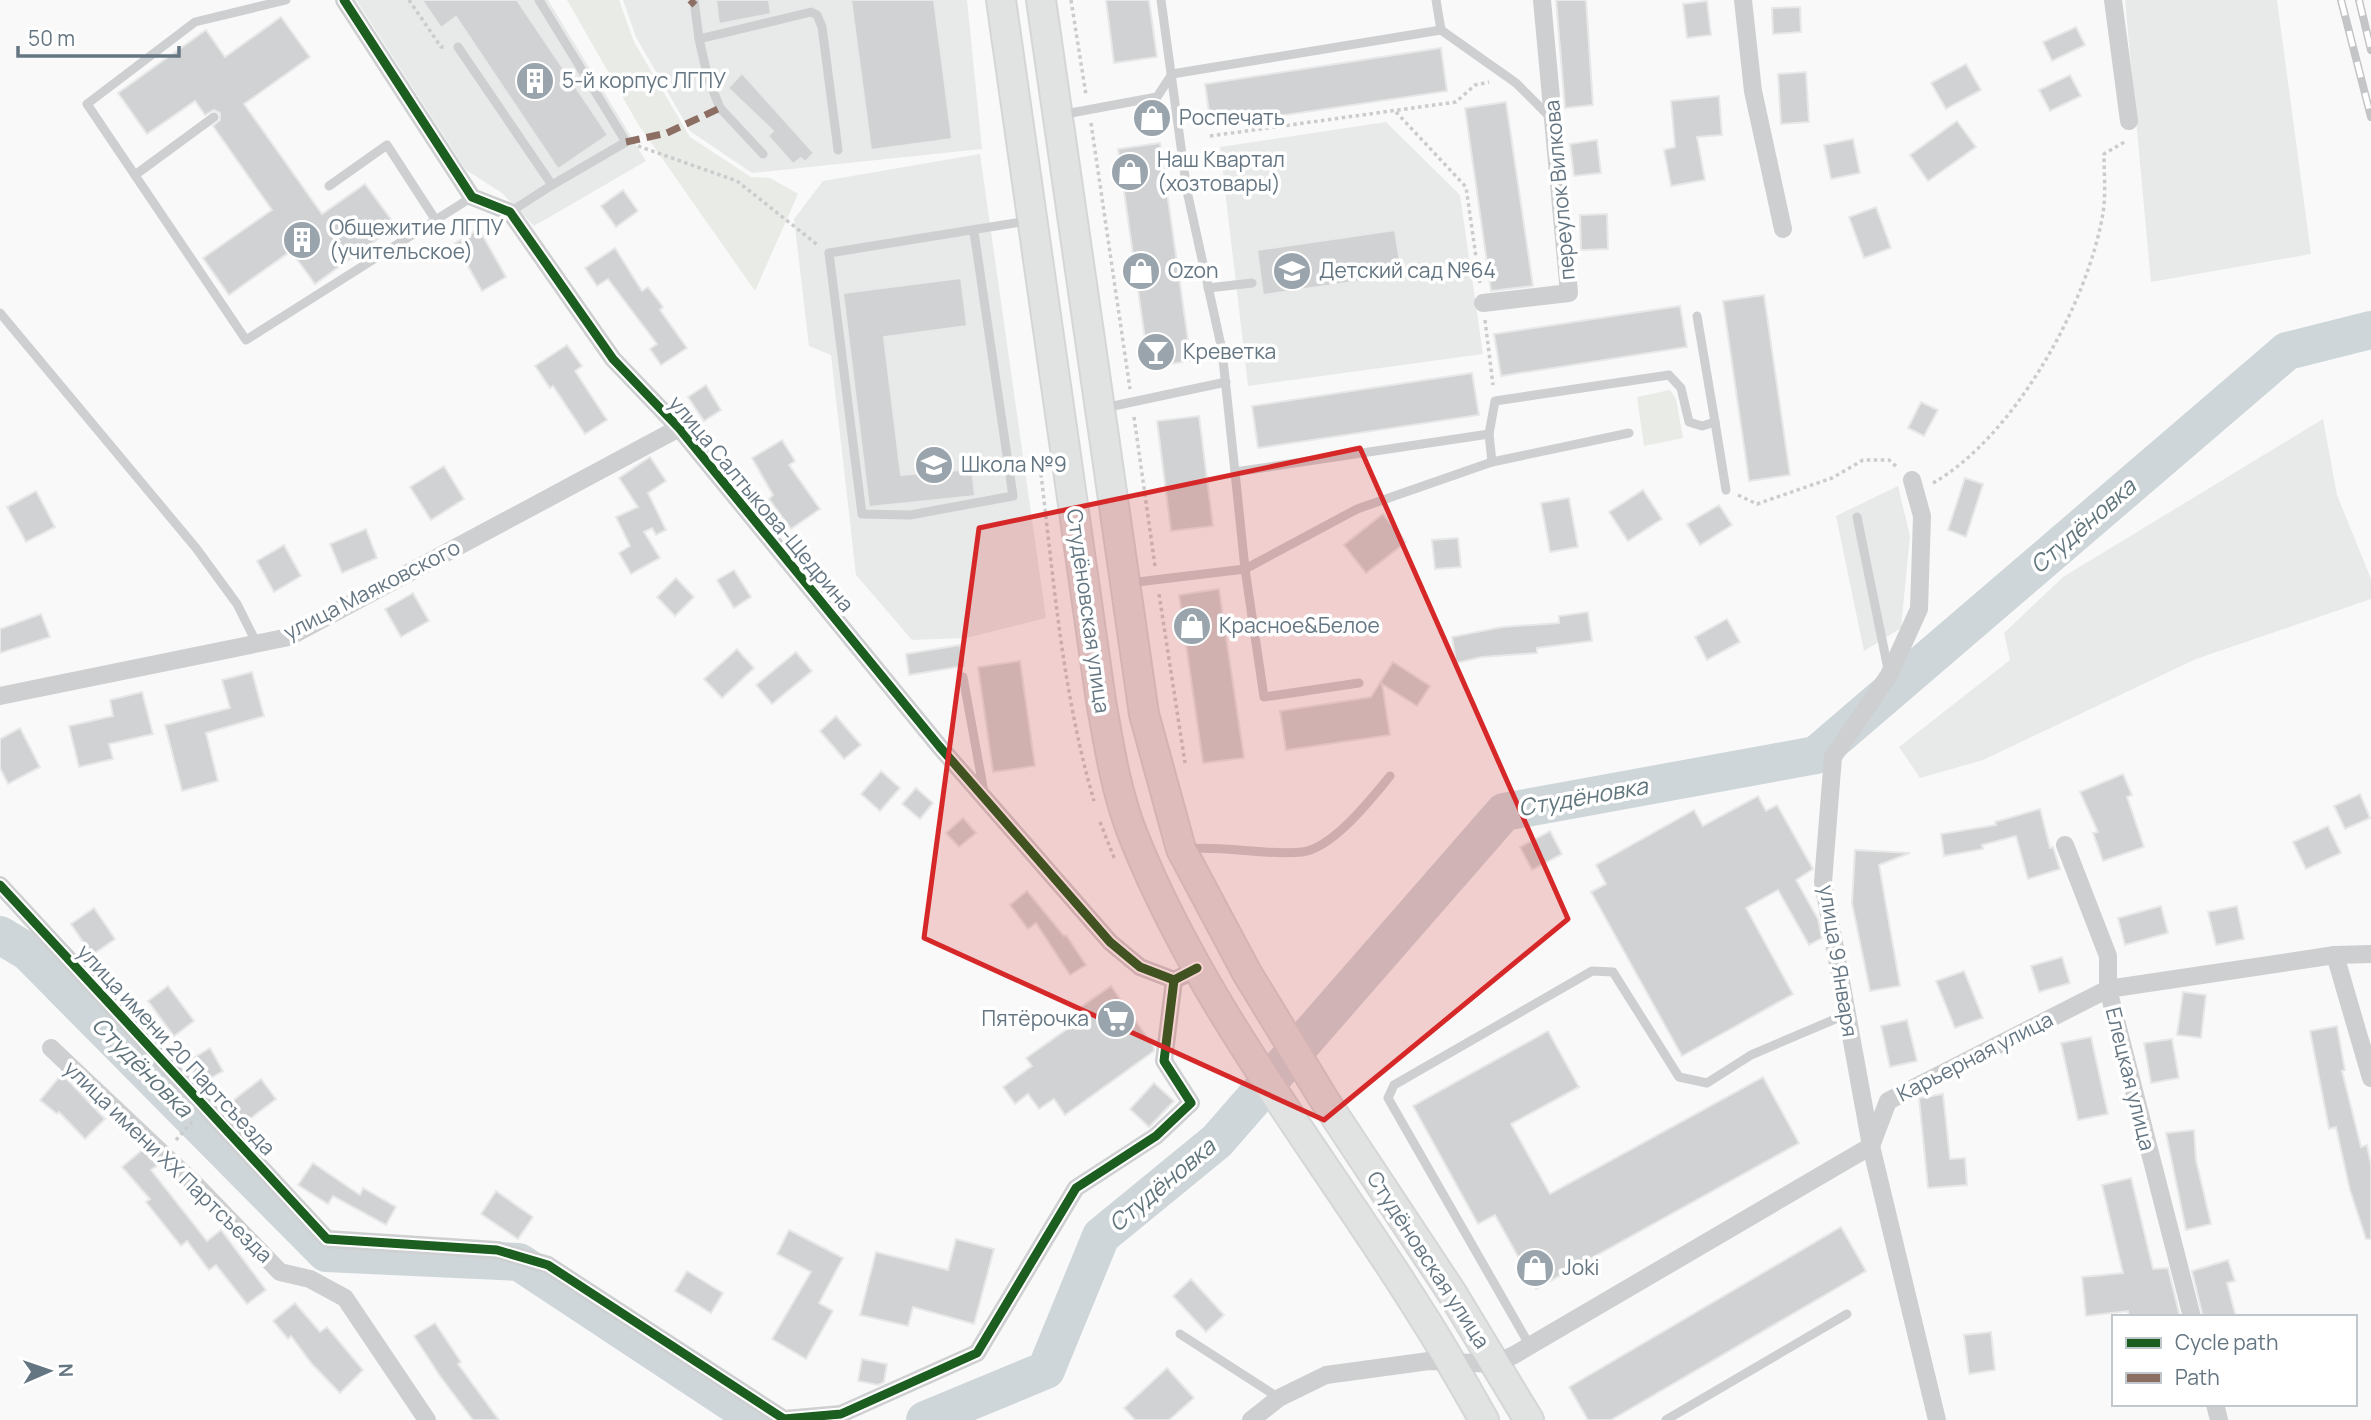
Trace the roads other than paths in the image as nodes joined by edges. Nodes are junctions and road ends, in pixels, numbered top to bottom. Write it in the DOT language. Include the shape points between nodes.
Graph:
graph roads {
  1 [pos="286,0"];
  2 [pos="344,0"];
  3 [pos="539,0"];
  4 [pos="694,0"];
  5 [pos="1001,0"];
  6 [pos="1041,0"];
  7 [pos="1161,0"];
  8 [pos="1436,0"];
  9 [pos="1542,0"];
  10 [pos="1743,0"];
  11 [pos="2113,0"];
  12 [pos="1441,30"];
  13 [pos="699,39"];
  14 [pos="458,47"];
  15 [pos="1172,74"];
  16 [pos="1058,116"];
  17 [pos="214,117"];
  18 [pos="1554,121"];
  19 [pos="2129,121"];
  20 [pos="838,150"];
  21 [pos="763,154"];
  22 [pos="135,175"];
  23 [pos="329,186"];
  24 [pos="551,186"];
  25 [pos="472,197"];
  26 [pos="510,212"];
  27 [pos="435,219"];
  28 [pos="1032,220"];
  29 [pos="1783,229"];
  30 [pos="974,232"];
  31 [pos="1252,283"];
  32 [pos="1208,288"];
  33 [pos="1483,303"];
  34 [pos="0,313"];
  35 [pos="1697,316"];
  36 [pos="1226,382"];
  37 [pos="1100,409"];
  38 [pos="1715,422"];
  39 [pos="679,428"];
  40 [pos="1629,433"];
  41 [pos="1489,434"];
  42 [pos="1492,462"];
  43 [pos="1236,472"];
  44 [pos="1914,486"];
  45 [pos="1726,489"];
  46 [pos="1857,517"];
  47 [pos="1245,569"];
  48 [pos="1125,583"];
  49 [pos="257,644"];
  50 [pos="1889,675"];
  51 [pos="963,677"];
  52 [pos="1359,683"];
  53 [pos="0,696"];
  54 [pos="1390,776"];
  55 [pos="985,799"];
  56 [pos="2065,845"];
  57 [pos="1181,849"];
  58 [pos="0,885"];
  59 [pos="2371,954"];
  60 [pos="2336,955"];
  61 [pos="1186,974"];
  62 [pos="2108,989"];
  63 [pos="1847,1014"];
  64 [pos="51,1048"];
  65 [pos="2371,1078"];
  66 [pos="1871,1146"];
  67 [pos="1452,1293"];
  68 [pos="1847,1314"];
  69 [pos="1422,1315"];
  70 [pos="2191,1315"];
  71 [pos="1180,1334"];
  72 [pos="1530,1346"];
  73 [pos="1451,1364"];
  74 [pos="1495,1364"];
  75 [pos="1515,1395"];
  76 [pos="1279,1398"];
  77 [pos="1483,1418"];
  78 [pos="1669,1419"];
  79 [pos="427,1420"];
  80 [pos="1251,1420"];
  81 [pos="1530,1420"];
  82 [pos="1937,1420"];
  1 -- 22 [label="lane" via="195,22 87,104"];
  2 -- 25 [label="street"];
  3 -- 24 [label="lane" via="626,142"];
  4 -- 13 [label="lane"];
  5 -- 28 [label="main road, Студёновская улица"];
  6 -- 16 [label="main road, Студёновская улица"];
  7 -- 15 [label="lane"];
  8 -- 12 [label="lane"];
  9 -- 18 [label="street, переулок Вилкова"];
  10 -- 29 [label="street" via="1753,91"];
  11 -- 19 [label="street"];
  12 -- 15 [label="lane"];
  12 -- 18 [label="lane" via="1509,79"];
  13 -- 20 [label="lane" via="811,12 817,15"];
  13 -- 21 [label="lane" via="720,108"];
  14 -- 24 [label="lane"];
  15 -- 16 [label="lane" via="1157,97"];
  15 -- 32 [label="lane" via="1187,191"];
  16 -- 37 [label="main road, Студёновская улица"];
  17 -- 22 [label="lane"];
  18 -- 33 [label="street, переулок Вилкова" via="1569,293"];
  22 -- 27 [label="lane" via="246,340"];
  23 -- 27 [label="lane" via="387,145"];
  24 -- 26 [label="lane"];
  25 -- 26 [label="street"];
  25 -- 27 [label="lane"];
  26 -- 39 [label="street, улица Салтыкова-Щедрина" via="613,359"];
  28 -- 30 [label="lane"];
  28 -- 61 [label="main road, Студёновская улица" via="1115,781"];
  30 -- 30 [label="lane" via="829,253 862,514 910,515 1013,496"];
  31 -- 32 [label="lane"];
  32 -- 36 [label="lane"];
  34 -- 49 [label="lane" via="196,548 236,604"];
  35 -- 38 [label="lane"];
  36 -- 37 [label="lane"];
  36 -- 43 [label="lane"];
  37 -- 48 [label="main road, Студёновская улица"];
  38 -- 41 [label="lane" via="1702,426 1689,422 1681,388 1669,375 1495,401"];
  38 -- 45 [label="lane"];
  39 -- 49 [label="street, улица Маяковского" via="289,636"];
  39 -- 55 [label="street, улица Салтыкова-Щедрина"];
  40 -- 42 [label="lane"];
  41 -- 42 [label="lane"];
  41 -- 43 [label="lane"];
  42 -- 47 [label="lane" via="1357,509"];
  43 -- 47 [label="lane"];
  44 -- 50 [label="street, улица 9 Января" via="1922,516 1919,609"];
  46 -- 50 [label="lane"];
  47 -- 48 [label="lane"];
  47 -- 52 [label="lane" via="1264,697"];
  48 -- 57 [label="main road, Студёновская улица" via="1144,714"];
  49 -- 53 [label="street, улица Маяковского"];
  50 -- 63 [label="street, улица 9 Января" via="1833,757 1824,882"];
  51 -- 55 [label="lane"];
  54 -- 57 [label="lane" via="1346,828 1304,852 1206,846"];
  55 -- 61 [label="street, улица Салтыкова-Щедрина" via="1110,942 1140,967"];
  56 -- 62 [label="street, Елецкая улица" via="2108,956"];
  57 -- 67 [label="main road, Студёновская улица" via="1247,973 1325,1101"];
  58 -- 61 [label="street, улица имени 20 Партсъезда" via="327,1239 497,1250 548,1265 784,1419 841,1414 977,1353 1076,1188 1156,1136 1191,1103 1164,1061"];
  59 -- 60 [label="street, Карьерная улица"];
  60 -- 62 [label="street, Карьерная улица"];
  60 -- 65 [label="street"];
  61 -- 69 [label="main road, Студёновская улица" via="1213,993 1292,1122"];
  62 -- 66 [label="street, Карьерная улица" via="1888,1101"];
  62 -- 70 [label="street, Елецкая улица"];
  63 -- 66 [label="street, улица 9 Января"];
  63 -- 72 [label="lane" via="1751,1055 1707,1083 1679,1077 1613,972 1591,971 1394,1085 1388,1098"];
  64 -- 79 [label="street, улица имени ХХ Партсъезда" via="280,1272 310,1279 345,1298"];
  66 -- 72 [label="street"];
  66 -- 82 [label="street, улица 9 Января"];
  67 -- 69 [label="main road" via="1454,1318 1444,1324"];
  67 -- 74 [label="main road, Студёновская улица"];
  68 -- 78 [label="lane"];
  69 -- 73 [label="main road, Студёновская улица"];
  71 -- 76 [label="lane"];
  72 -- 74 [label="street"];
  73 -- 74 [label="street"];
  73 -- 76 [label="street" via="1429,1361 1326,1375"];
  73 -- 77 [label="main road, Студёновская улица"];
  74 -- 75 [label="main road, Студёновская улица"];
  75 -- 77 [label="main road" via="1495,1384 1487,1390"];
  75 -- 81 [label="main road, Студёновская улица"];
  76 -- 80 [label="street"];
}
